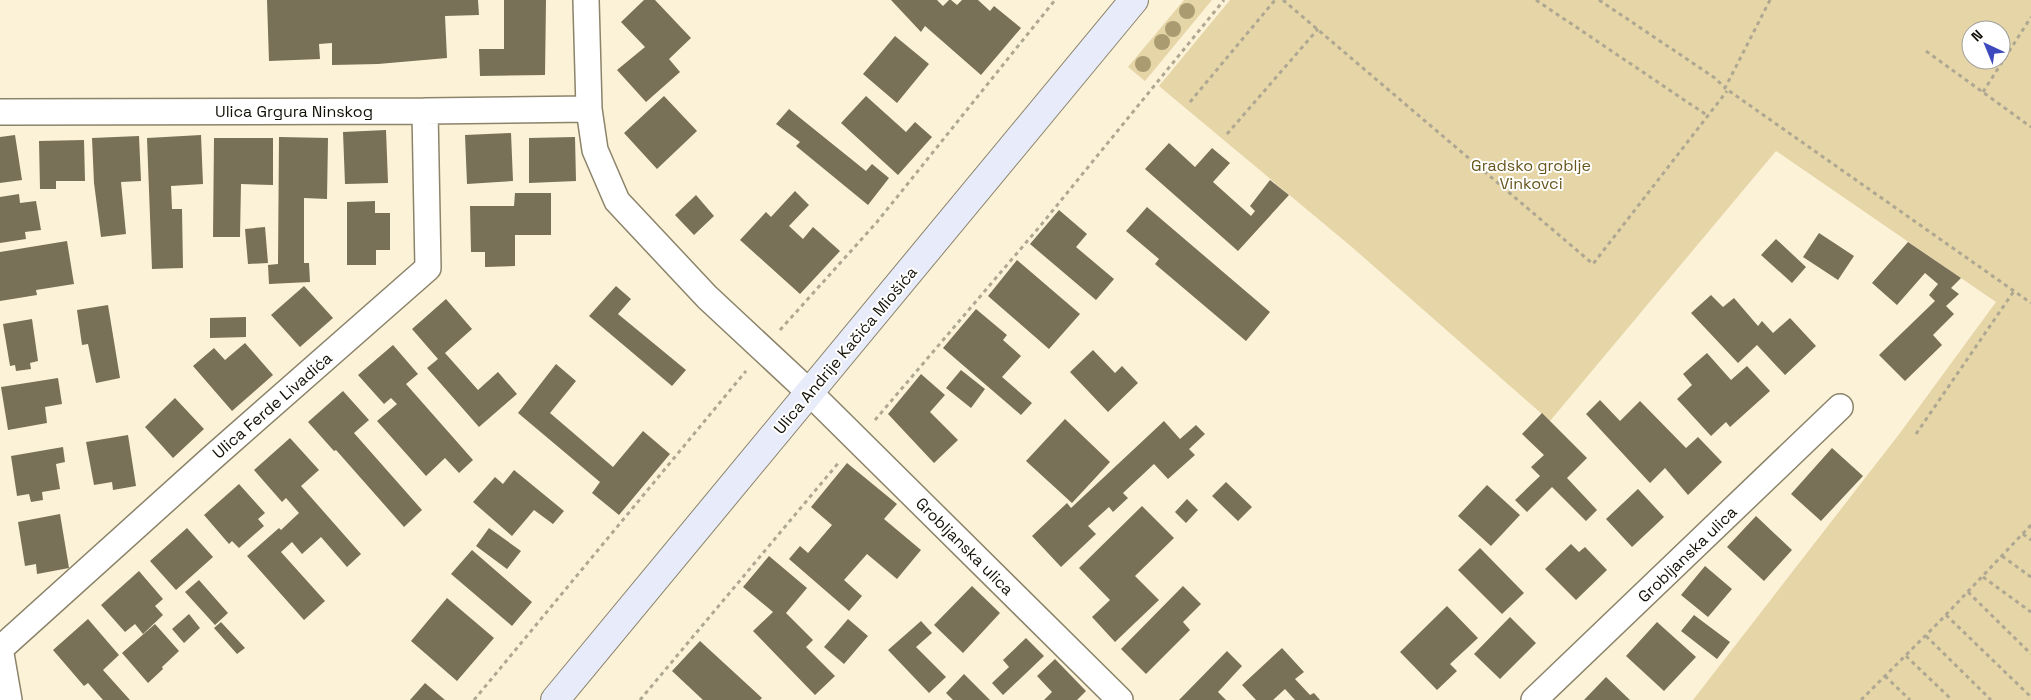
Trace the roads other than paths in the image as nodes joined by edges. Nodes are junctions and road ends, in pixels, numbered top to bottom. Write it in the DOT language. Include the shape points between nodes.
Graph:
graph roads {
  1 [pos="586,0"];
  2 [pos="1134,0"];
  3 [pos="589,109"];
  4 [pos="425,111"];
  5 [pos="0,112"];
  6 [pos="810,393"];
  7 [pos="1840,407"];
  8 [pos="0,649"];
  9 [pos="9,700"];
  10 [pos="555,700"];
  11 [pos="1120,700"];
  12 [pos="1534,700"];
  1 -- 3 [label="street, Grobljanska ulica"];
  2 -- 6 [label="main road, Ulica Andrije Kačića Miošića"];
  3 -- 4 [label="street, Ulica Grgura Ninskog"];
  3 -- 6 [label="street, Grobljanska ulica" via="596,150 617,201 707,297"];
  4 -- 5 [label="street, Ulica Grgura Ninskog"];
  4 -- 8 [label="street, Ulica Ferde Livadića" via="428,268"];
  6 -- 10 [label="main road, Ulica Andrije Kačića Miošića"];
  6 -- 11 [label="street, Grobljanska ulica"];
  7 -- 12 [label="street, Grobljanska ulica"];
  8 -- 9 [label="street, Ulica Ferde Livadića"];
}
